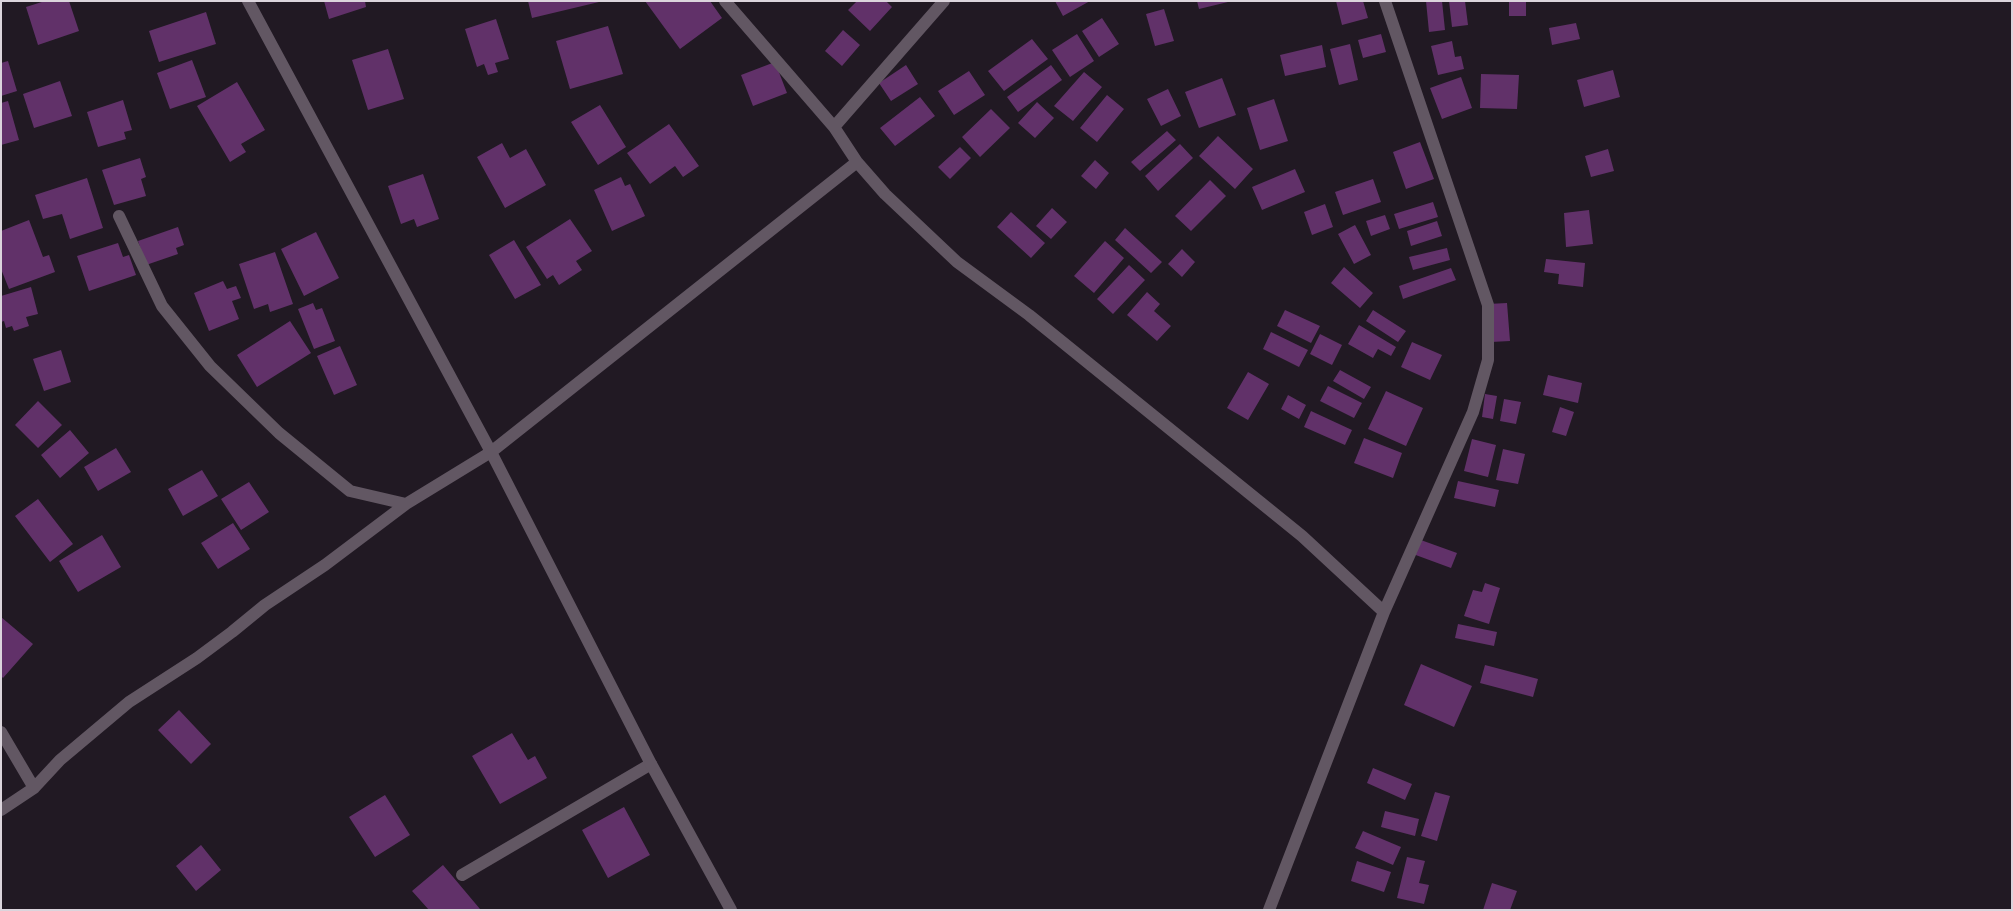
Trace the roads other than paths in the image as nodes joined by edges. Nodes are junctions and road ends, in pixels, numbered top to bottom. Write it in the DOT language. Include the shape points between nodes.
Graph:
graph roads {
  1 [pos="248,1"];
  2 [pos="725,1"];
  3 [pos="944,1"];
  4 [pos="1385,1"];
  5 [pos="834,127"];
  6 [pos="857,162"];
  7 [pos="119,216"];
  8 [pos="491,452"];
  9 [pos="406,504"];
  10 [pos="1384,612"];
  11 [pos="1,732"];
  12 [pos="651,764"];
  13 [pos="34,788"];
  14 [pos="1,810"];
  15 [pos="462,875"];
  16 [pos="731,910"];
  17 [pos="1269,910"];
  1 -- 8 [label="street"];
  2 -- 5 [label="street"];
  3 -- 5 [label="street"];
  4 -- 10 [label="street" via="1488,304 1488,360 1473,412"];
  5 -- 6 [label="street"];
  6 -- 8 [label="street"];
  6 -- 10 [label="street" via="885,194 957,262 1302,536"];
  7 -- 9 [label="street" via="162,306 210,366 279,433 350,491"];
  8 -- 9 [label="street"];
  8 -- 12 [label="street"];
  9 -- 13 [label="street" via="197,658 129,702 60,760"];
  10 -- 17 [label="street"];
  11 -- 13 [label="street"];
  12 -- 15 [label="street"];
  12 -- 16 [label="street"];
  13 -- 14 [label="street"];
}
